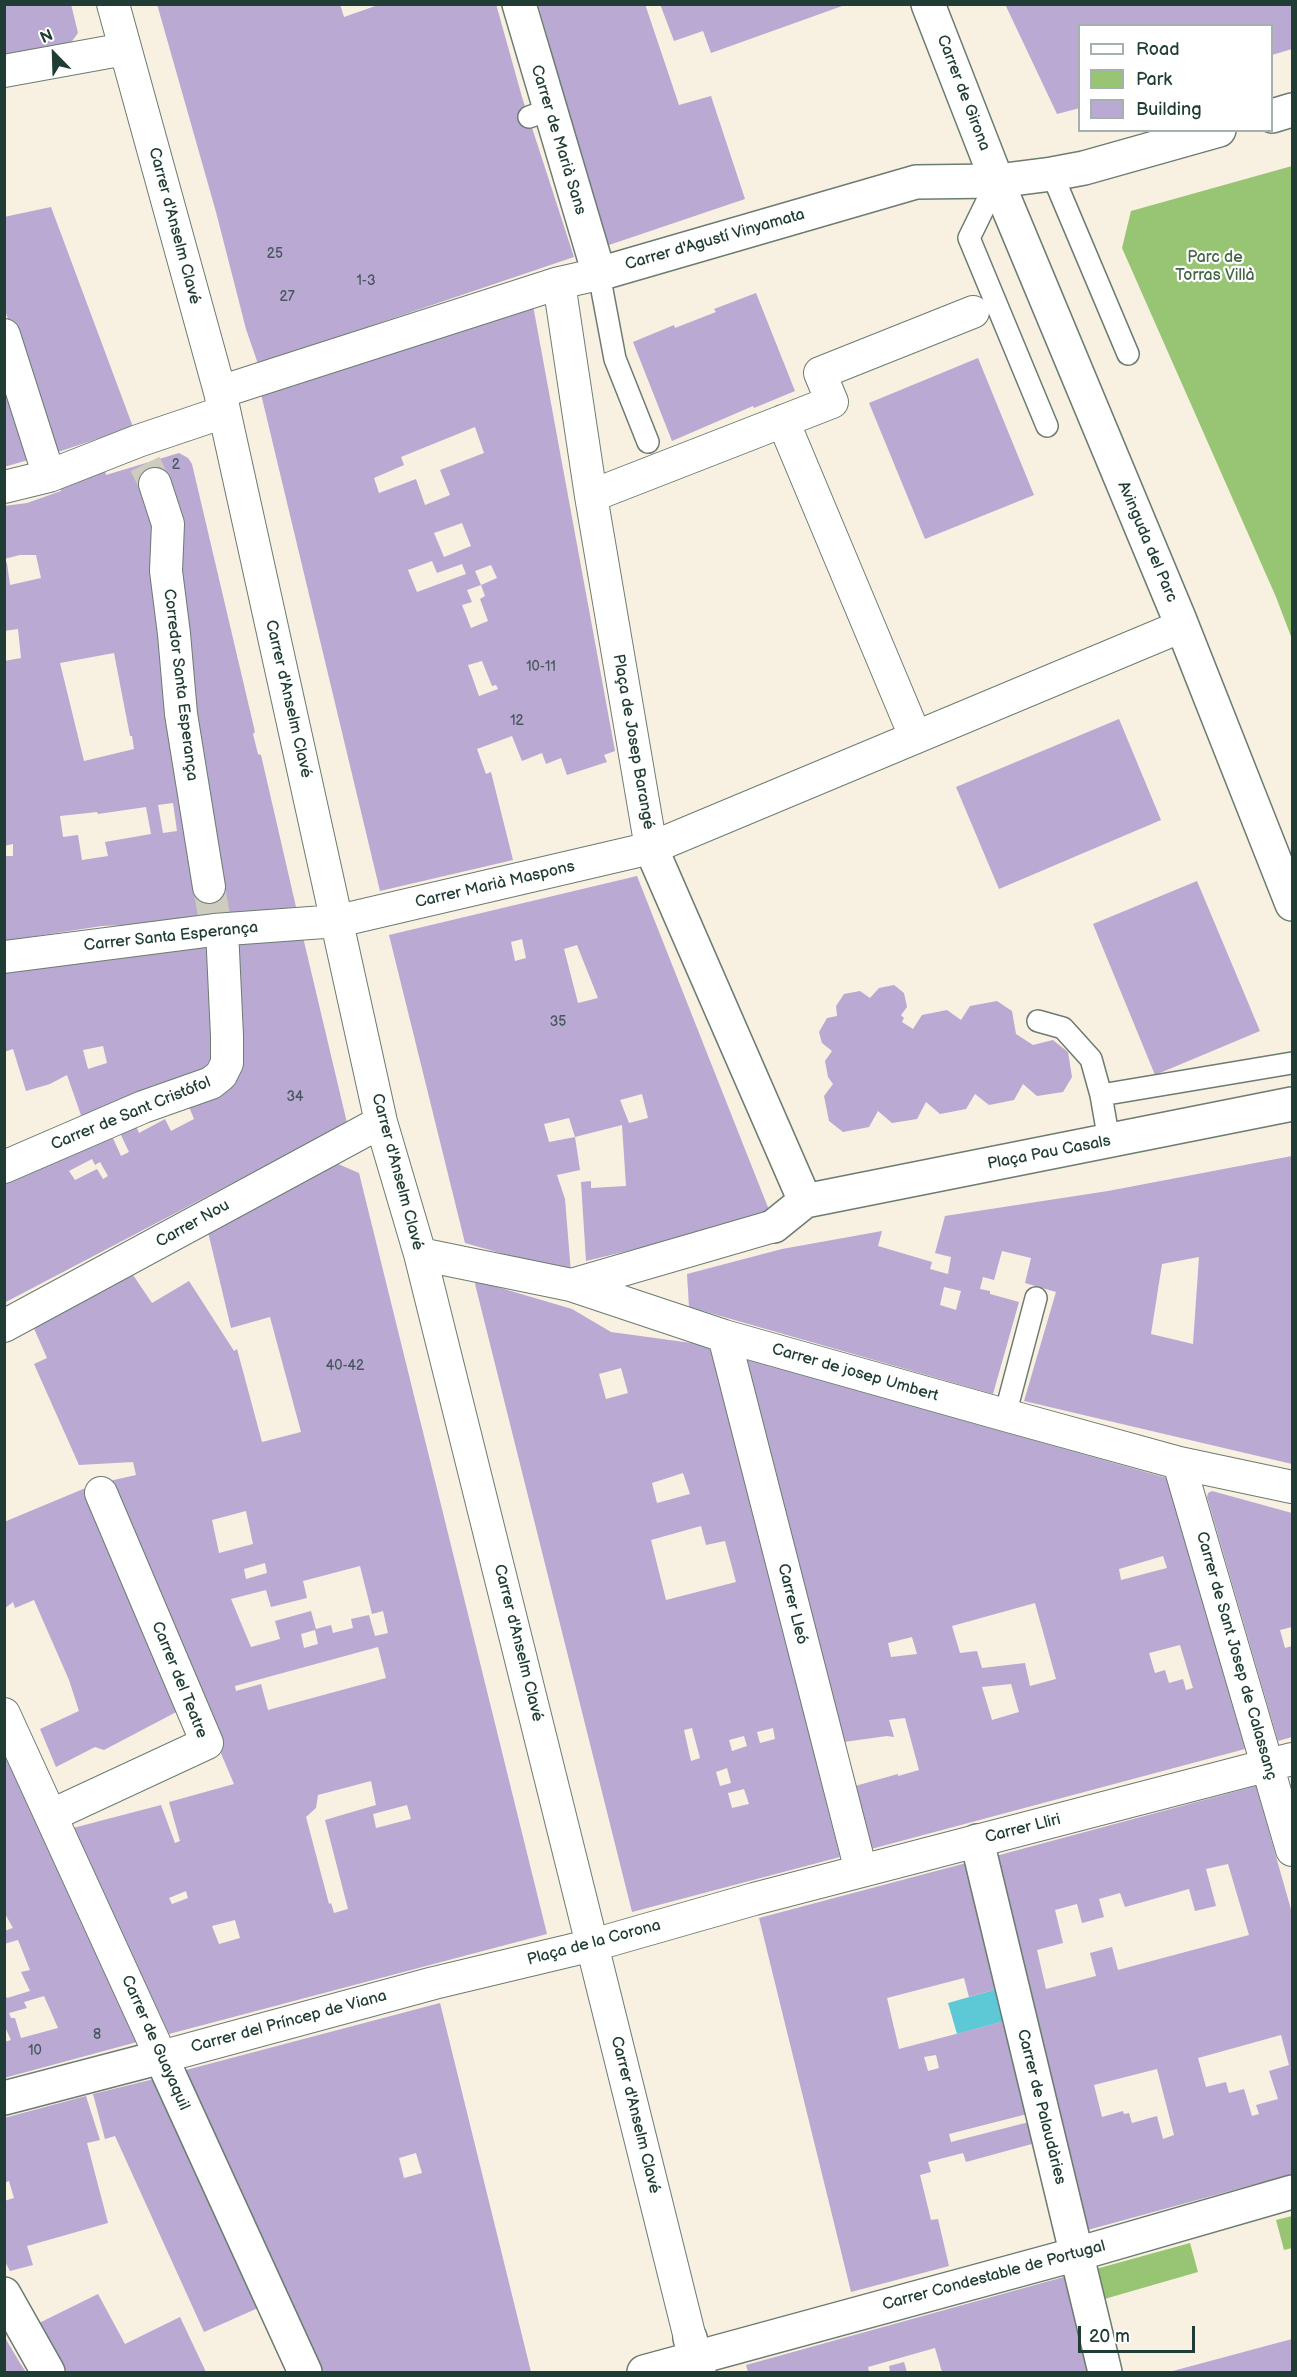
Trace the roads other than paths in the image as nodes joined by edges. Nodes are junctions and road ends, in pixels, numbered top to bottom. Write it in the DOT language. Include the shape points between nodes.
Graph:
graph roads {
  1 [pos="113,4"];
  2 [pos="519,4"];
  3 [pos="928,4"];
  4 [pos="125,49"];
  5 [pos="4,70"];
  6 [pos="1293,110"];
  7 [pos="1273,116"];
  8 [pos="1212,132"];
  9 [pos="1052,174"];
  10 [pos="997,181"];
  11 [pos="599,274"];
  12 [pos="559,284"];
  13 [pos="973,312"];
  14 [pos="4,335"];
  15 [pos="1128,354"];
  16 [pos="222,402"];
  17 [pos="783,421"];
  18 [pos="1047,426"];
  19 [pos="648,442"];
  20 [pos="49,476"];
  21 [pos="155,484"];
  22 [pos="4,486"];
  23 [pos="591,496"];
  24 [pos="1182,626"];
  25 [pos="915,736"];
  26 [pos="651,848"];
  27 [pos="1293,904"];
  28 [pos="215,916"];
  29 [pos="338,921"];
  30 [pos="4,957"];
  31 [pos="1038,1021"];
  32 [pos="1293,1063"];
  33 [pos="1101,1095"];
  34 [pos="1293,1104"];
  35 [pos="381,1122"];
  36 [pos="1109,1141"];
  37 [pos="4,1167"];
  38 [pos="805,1201"];
  39 [pos="774,1226"];
  40 [pos="420,1254"];
  41 [pos="640,1265"];
  42 [pos="572,1285"];
  43 [pos="1036,1298"];
  44 [pos="638,1307"];
  45 [pos="4,1326"];
  46 [pos="724,1336"];
  47 [pos="1005,1415"];
  48 [pos="1179,1463"];
  49 [pos="1293,1487"];
  50 [pos="101,1494"];
  51 [pos="4,1714"];
  52 [pos="1281,1763"];
  53 [pos="52,1815"];
  54 [pos="977,1841"];
  55 [pos="1293,1850"];
  56 [pos="861,1871"];
  57 [pos="754,1899"];
  58 [pos="593,1945"];
  59 [pos="434,1983"];
  60 [pos="161,2056"];
  61 [pos="4,2098"];
  62 [pos="1293,2192"];
  63 [pos="1077,2254"];
  64 [pos="4,2294"];
  65 [pos="695,2356"];
  66 [pos="48,2373"];
  67 [pos="304,2373"];
  68 [pos="644,2373"];
  69 [pos="1105,2373"];
  1 -- 4 [label="street, Carrer d'Anselm Clavé"];
  2 -- 11 [label="street, Carrer de Marià Sans" via="539,114"];
  3 -- 10 [label="street, Carrer de Girona"];
  4 -- 5 [label="street"];
  4 -- 16 [label="street, Carrer d'Anselm Clavé"];
  6 -- 7 [label="street"];
  8 -- 9 [label="street, Carrer d'Agustí Vinyamata"];
  9 -- 10 [label="street, Carrer d'Agustí Vinyamata"];
  9 -- 15 [label="lane"];
  10 -- 11 [label="street, Carrer d'Agustí Vinyamata" via="916,182"];
  10 -- 18 [label="lane" via="969,238"];
  10 -- 24 [label="street, Avinguda del Parc"];
  11 -- 12 [label="street, Carrer d'Agustí Vinyamata"];
  11 -- 19 [label="lane" via="615,359"];
  12 -- 16 [label="street, Carrer d'Agustí Vinyamata"];
  12 -- 23 [label="street, Plaça de Josep Barangé"];
  13 -- 17 [label="street" via="820,373 832,402"];
  14 -- 20 [label="street"];
  16 -- 20 [label="street, Carrer d'Agustí Vinyamata"];
  16 -- 29 [label="street, Carrer d'Anselm Clavé"];
  17 -- 23 [label="street"];
  17 -- 25 [label="street"];
  20 -- 22 [label="street, Carrer d'Agustí Vinyamata"];
  21 -- 28 [label="street, Corredor Santa Esperança" via="168,525 166,571 180,714"];
  23 -- 26 [label="street, Plaça de Josep Barangé"];
  24 -- 25 [label="street, Plaça de Josep Barangé"];
  24 -- 27 [label="street, Avinguda del Parc"];
  25 -- 26 [label="street, Plaça de Josep Barangé"];
  26 -- 29 [label="street, Carrer Marià Maspons"];
  26 -- 38 [label="street"];
  28 -- 29 [label="street, Carrer Santa Esperança"];
  28 -- 30 [label="street, Carrer Santa Esperança"];
  28 -- 37 [label="street, Carrer de Sant Cristófol" via="227,1036 227,1063 221,1075 211,1083 143,1107"];
  29 -- 35 [label="street, Carrer d'Anselm Clavé"];
  31 -- 33 [label="lane" via="1063,1028 1090,1059"];
  32 -- 33 [label="lane"];
  33 -- 36 [label="lane"];
  34 -- 36 [label="street, Plaça Pau Casals"];
  35 -- 40 [label="street, Carrer d'Anselm Clavé"];
  35 -- 45 [label="street, Carrer Nou"];
  36 -- 38 [label="street, Plaça Pau Casals"];
  38 -- 39 [label="street, Plaça Pau Casals"];
  39 -- 41 [label="street"];
  40 -- 42 [label="street, Carrer de josep Umbert"];
  40 -- 58 [label="street, Carrer d'Anselm Clavé"];
  41 -- 42 [label="street"];
  41 -- 44 [label="street"];
  42 -- 44 [label="street, Carrer de josep Umbert"];
  43 -- 47 [label="lane"];
  44 -- 46 [label="street, Carrer de josep Umbert"];
  46 -- 47 [label="street, Carrer de josep Umbert"];
  46 -- 56 [label="street, Carrer Lleó"];
  47 -- 48 [label="street, Carrer de josep Umbert"];
  48 -- 49 [label="street, Carrer de josep Umbert"];
  48 -- 52 [label="street, Carrer de Sant Josep de Calassanç"];
  50 -- 53 [label="street, Carrer del Teatre" via="207,1743"];
  51 -- 53 [label="street, Carrer de Guayaquil"];
  52 -- 54 [label="street, Carrer Lliri"];
  52 -- 55 [label="street, Carrer de Sant Josep de Calassanç"];
  53 -- 60 [label="street, Carrer de Guayaquil"];
  54 -- 56 [label="street, Carrer Lliri"];
  54 -- 63 [label="street, Carrer de Palaudàries"];
  56 -- 57 [label="street, Carrer Lliri"];
  57 -- 58 [label="street, Plaça de la Corona"];
  58 -- 59 [label="street, Plaça de la Corona"];
  58 -- 65 [label="street, Carrer d'Anselm Clavé"];
  59 -- 60 [label="street, Carrer del Príncep de Viana"];
  60 -- 61 [label="street, Carrer del Príncep de Viana"];
  60 -- 67 [label="street, Carrer de Guayaquil"];
  62 -- 63 [label="street, Carrer Condestable de Portugal"];
  63 -- 65 [label="street, Carrer Condestable de Portugal"];
  63 -- 69 [label="street, Carrer de Palaudàries"];
  64 -- 66 [label="street"];
  65 -- 68 [label="street, Carrer Condestable de Portugal"];
}
